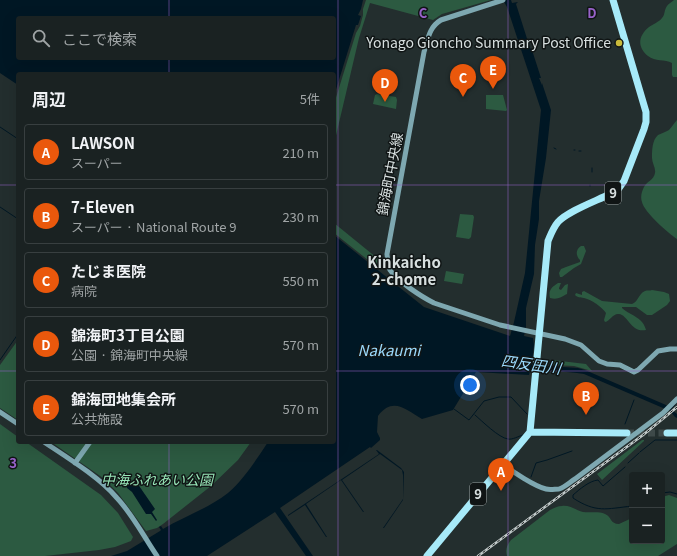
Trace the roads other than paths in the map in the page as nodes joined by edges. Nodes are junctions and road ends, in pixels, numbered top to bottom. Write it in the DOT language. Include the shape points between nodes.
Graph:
graph roads {
  1 [pos="503,0"];
  2 [pos="613,0"];
  3 [pos="540,333"];
  4 [pos="677,349"];
  5 [pos="677,399"];
  6 [pos="0,412"];
  7 [pos="16,423"];
  8 [pos="530,432"];
  9 [pos="627,433"];
  10 [pos="667,433"];
  11 [pos="677,433"];
  12 [pos="47,444"];
  13 [pos="89,444"];
  14 [pos="75,463"];
  15 [pos="503,464"];
  16 [pos="157,556"];
  17 [pos="427,556"];
  1 -- 3 [label="street, 錦海町中央線" via="441,20 430,32 424,52 387,254 388,265 394,275 423,298 465,314"];
  2 -- 3 [label="highway, 9" via="646,112 646,122 630,167 617,191 564,217 552,231 548,241"];
  3 -- 4 [label="street, 錦海町中央線" via="574,342 599,361 620,365 634,372 658,350"];
  3 -- 8 [label="highway, 9"];
  5 -- 15 [label="street" via="621,445 560,488 547,489 538,486"];
  6 -- 7 [label="street"];
  8 -- 9 [label="highway"];
  8 -- 15 [label="highway, 9"];
  10 -- 11 [label="highway"];
  12 -- 14 [label="street"];
  13 -- 14 [label="street"];
  14 -- 16 [label="street" via="117,498"];
  15 -- 17 [label="highway, 9"];
}
